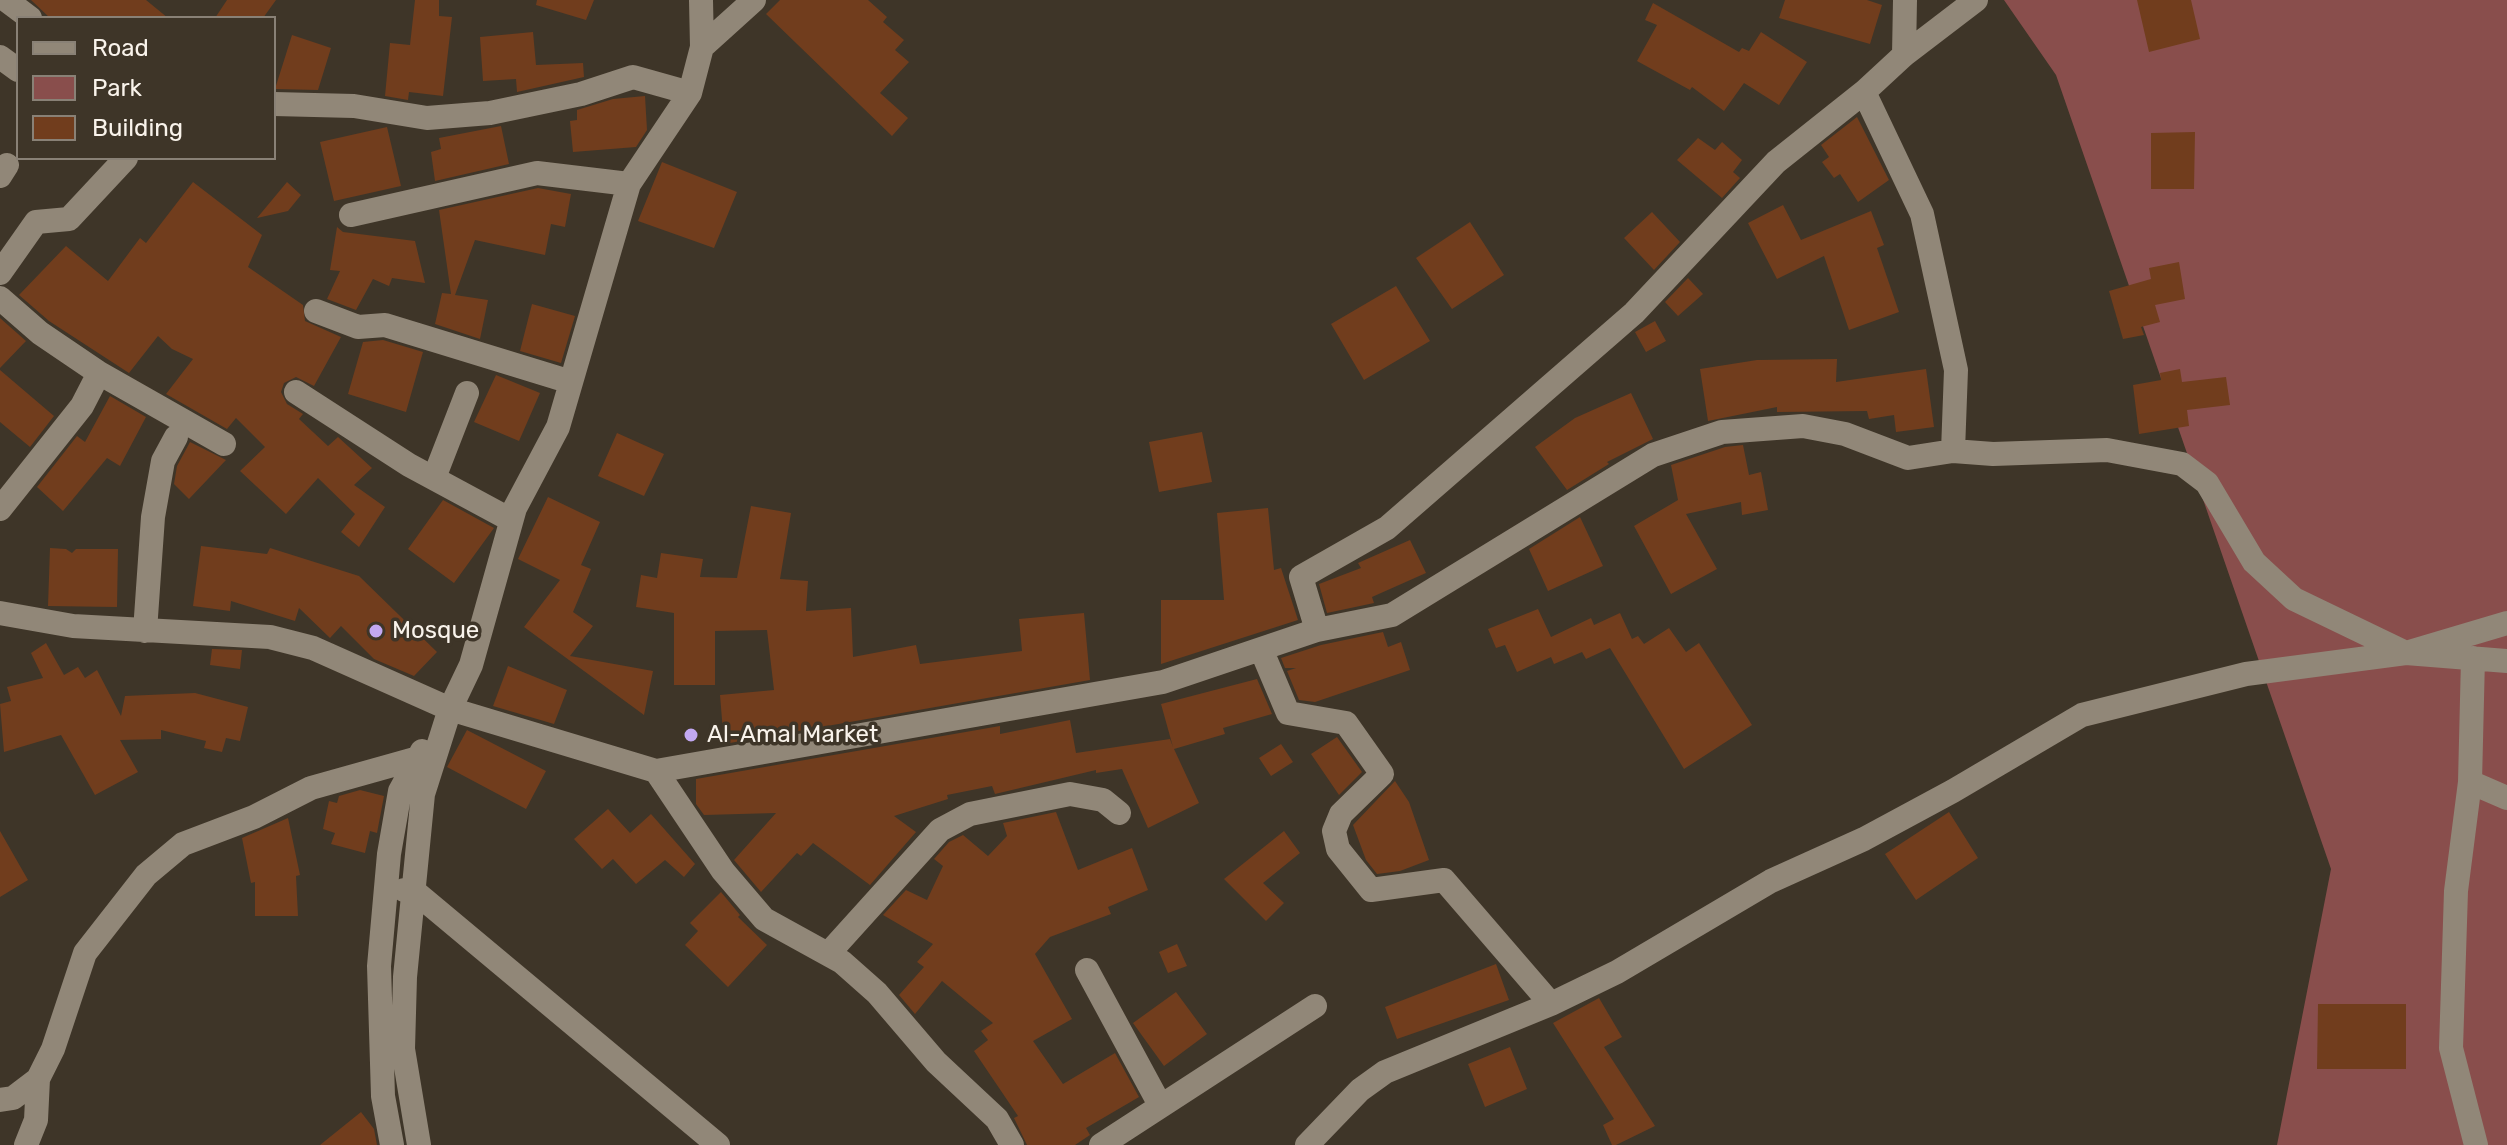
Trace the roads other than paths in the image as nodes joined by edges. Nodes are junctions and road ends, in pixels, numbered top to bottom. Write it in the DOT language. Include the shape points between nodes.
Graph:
graph roads {
  1 [pos="6,0"];
  2 [pos="701,0"];
  3 [pos="754,0"];
  4 [pos="1905,0"];
  5 [pos="1976,0"];
  6 [pos="27,16"];
  7 [pos="702,47"];
  8 [pos="1904,55"];
  9 [pos="1864,92"];
  10 [pos="690,93"];
  11 [pos="276,104"];
  12 [pos="124,160"];
  13 [pos="629,184"];
  14 [pos="351,215"];
  15 [pos="0,273"];
  16 [pos="0,298"];
  17 [pos="316,311"];
  18 [pos="99,373"];
  19 [pos="571,382"];
  20 [pos="296,392"];
  21 [pos="467,393"];
  22 [pos="176,437"];
  23 [pos="224,444"];
  24 [pos="1953,451"];
  25 [pos="434,478"];
  26 [pos="0,509"];
  27 [pos="511,520"];
  28 [pos="0,613"];
  29 [pos="2507,623"];
  30 [pos="1317,630"];
  31 [pos="145,631"];
  32 [pos="1261,649"];
  33 [pos="2406,653"];
  34 [pos="2473,658"];
  35 [pos="2507,661"];
  36 [pos="450,709"];
  37 [pos="418,758"];
  38 [pos="656,771"];
  39 [pos="2470,782"];
  40 [pos="2507,798"];
  41 [pos="1119,813"];
  42 [pos="386,889"];
  43 [pos="414,891"];
  44 [pos="828,954"];
  45 [pos="1087,970"];
  46 [pos="1551,1004"];
  47 [pos="1315,1006"];
  48 [pos="38,1079"];
  49 [pos="0,1100"];
  50 [pos="1160,1105"];
  51 [pos="26,1145"];
  52 [pos="392,1145"];
  53 [pos="419,1145"];
  54 [pos="718,1145"];
  55 [pos="1012,1145"];
  56 [pos="1101,1145"];
  57 [pos="1307,1145"];
  58 [pos="2476,1145"];
  1 -- 6 [label="street"];
  2 -- 7 [label="street"];
  3 -- 7 [label="street"];
  4 -- 8 [label="street"];
  5 -- 8 [label="street"];
  7 -- 10 [label="street"];
  8 -- 9 [label="street"];
  9 -- 24 [label="street" via="1922,214 1956,370"];
  9 -- 30 [label="street" via="1776,162 1634,313 1387,528 1301,577"];
  10 -- 11 [label="street" via="633,77 490,113 427,118 354,106"];
  10 -- 13 [label="street"];
  12 -- 15 [label="street" via="69,219 36,222"];
  13 -- 14 [label="street" via="537,173"];
  13 -- 19 [label="street"];
  16 -- 18 [label="street"];
  17 -- 19 [label="street" via="358,327 385,325"];
  18 -- 23 [label="street"];
  18 -- 26 [label="street" via="82,406"];
  19 -- 27 [label="street" via="558,427"];
  20 -- 25 [label="street"];
  21 -- 25 [label="street"];
  22 -- 31 [label="street" via="163,461 153,517"];
  24 -- 30 [label="street" via="1908,458 1845,434 1803,426 1722,432 1653,455 1392,615"];
  24 -- 33 [label="street" via="2107,450 2182,464 2207,483 2254,562 2294,599"];
  25 -- 27 [label="street"];
  27 -- 36 [label="street" via="471,665"];
  28 -- 31 [label="street"];
  29 -- 33 [label="street"];
  30 -- 32 [label="street"];
  31 -- 36 [label="street" via="270,637 313,648"];
  32 -- 38 [label="street" via="1163,682"];
  32 -- 46 [label="street" via="1288,713 1346,723 1382,774 1341,814 1334,831 1338,849 1371,890 1444,880"];
  33 -- 34 [label="street"];
  33 -- 46 [label="street" via="2246,674 2082,715 1953,791 1771,881 1617,972"];
  34 -- 35 [label="street"];
  34 -- 39 [label="street"];
  36 -- 37 [label="street"];
  36 -- 38 [label="street"];
  36 -- 43 [label="street" via="423,794"];
  37 -- 42 [label="street" via="400,791"];
  37 -- 48 [label="street" via="311,788 183,844 146,875 85,953"];
  38 -- 44 [label="street" via="723,871 764,919"];
  39 -- 40 [label="street"];
  39 -- 58 [label="street" via="2456,891 2451,1048"];
  41 -- 44 [label="street" via="1103,800 1070,794 970,814 940,830"];
  42 -- 43 [label="street"];
  42 -- 52 [label="street" via="379,1037"];
  43 -- 53 [label="street" via="403,1049"];
  43 -- 54 [label="street"];
  44 -- 55 [label="street" via="877,993 936,1062 997,1119"];
  45 -- 50 [label="street"];
  46 -- 57 [label="street" via="1385,1072 1340,1108"];
  47 -- 50 [label="street"];
  48 -- 49 [label="street" via="13,1098"];
  48 -- 51 [label="street" via="36,1120"];
  50 -- 56 [label="street"];
}
